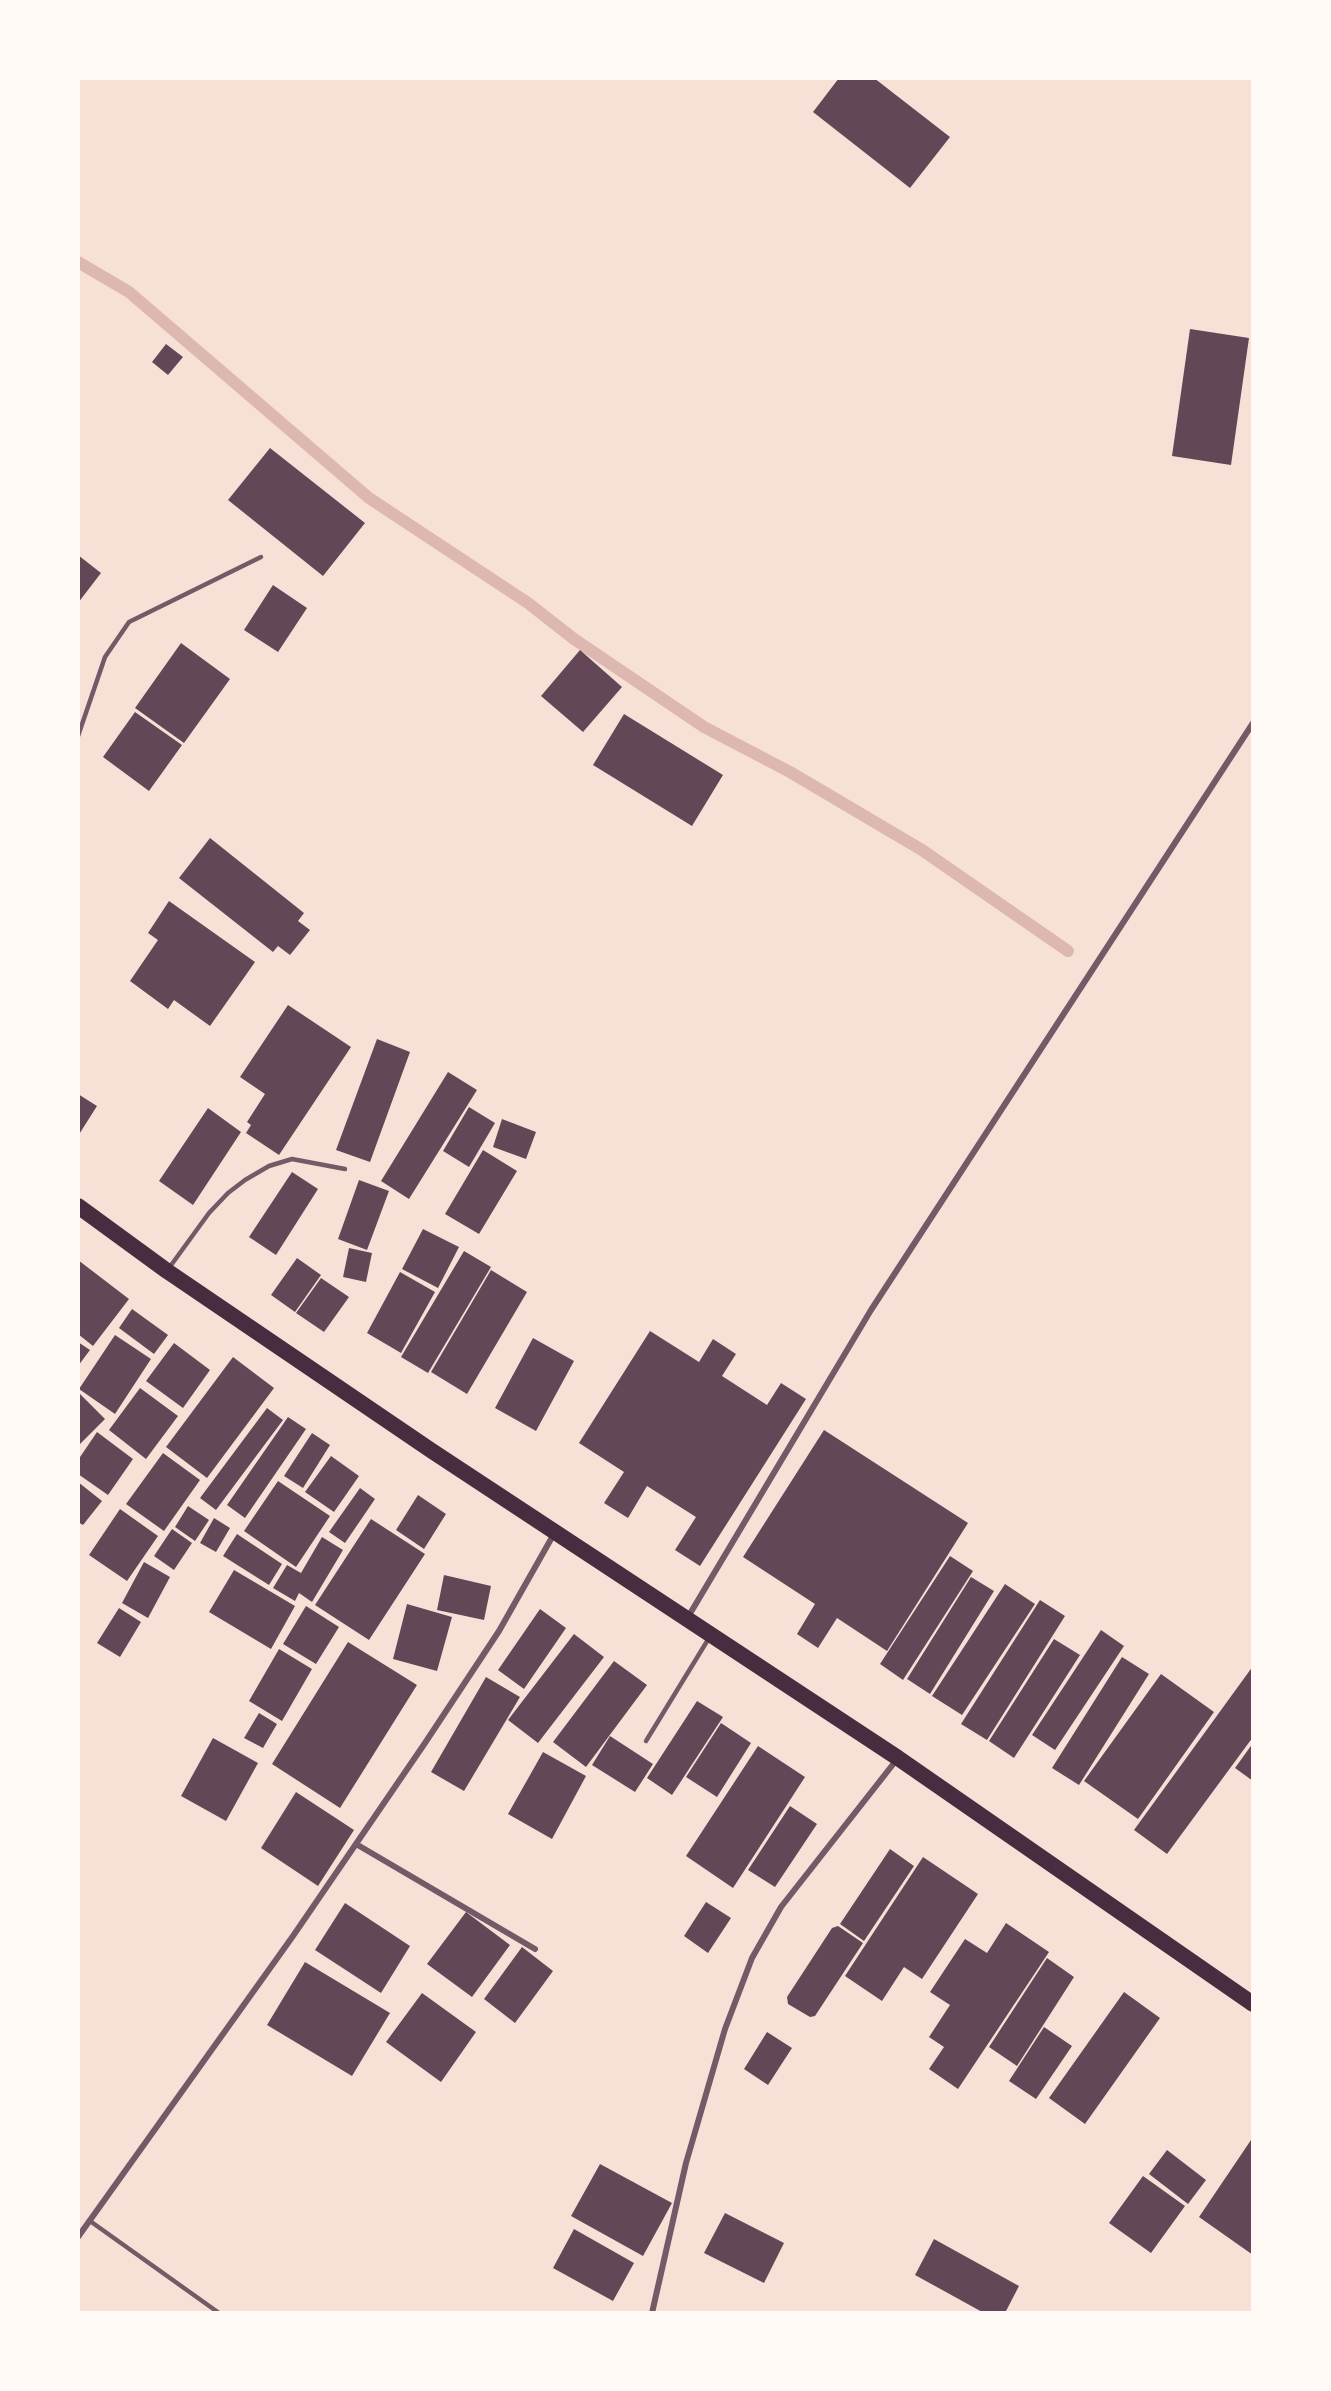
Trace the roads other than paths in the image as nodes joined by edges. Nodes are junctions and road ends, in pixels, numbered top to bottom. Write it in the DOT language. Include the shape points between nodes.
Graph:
graph roads {
  1 [pos="261,557"];
  2 [pos="1253,723"];
  3 [pos="78,736"];
  4 [pos="345,1169"];
  5 [pos="78,1206"];
  6 [pos="167,1270"];
  7 [pos="555,1532"];
  8 [pos="687,1620"];
  9 [pos="711,1635"];
  10 [pos="646,1741"];
  11 [pos="898,1758"];
  12 [pos="356,1844"];
  13 [pos="535,1949"];
  14 [pos="1253,2004"];
  15 [pos="90,2221"];
  16 [pos="78,2237"];
  17 [pos="654,2312"];
  18 [pos="219,2313"];
  1 -- 3 [label="lane" via="129,622 105,657"];
  2 -- 8 [label="street" via="871,1310"];
  4 -- 6 [label="lane" via="292,1159 253,1175 209,1213"];
  5 -- 6 [label="highway"];
  6 -- 7 [label="highway"];
  7 -- 8 [label="highway"];
  7 -- 12 [label="street" via="499,1631"];
  8 -- 9 [label="highway"];
  9 -- 10 [label="lane"];
  9 -- 11 [label="highway"];
  11 -- 14 [label="highway"];
  11 -- 17 [label="street" via="781,1907 752,1959 725,2029 689,2152"];
  12 -- 13 [label="street"];
  12 -- 15 [label="street"];
  15 -- 16 [label="street"];
  15 -- 18 [label="lane"];
}
